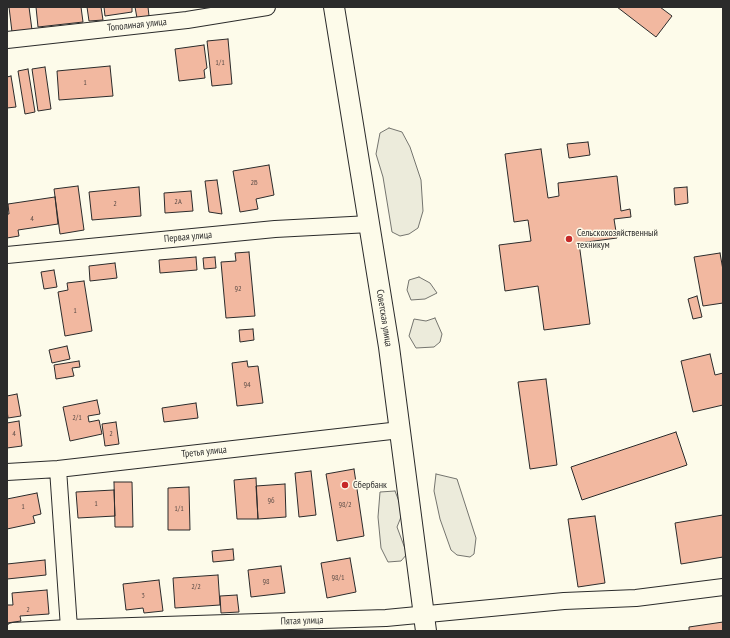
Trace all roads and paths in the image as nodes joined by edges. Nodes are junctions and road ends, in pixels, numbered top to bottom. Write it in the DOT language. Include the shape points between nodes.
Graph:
graph roads {
  1 [pos="267,7"];
  2 [pos="334,7"];
  3 [pos="7,40"];
  4 [pos="370,224"];
  5 [pos="7,255"];
  6 [pos="400,430"];
  7 [pos="58,469"];
  8 [pos="7,472"];
  9 [pos="723,587"];
  10 [pos="386,618"];
  11 [pos="425,623"];
  12 [pos="69,628"];
  13 [pos="13,631"];
  14 [pos="369,631"];
  1 -- 3 [label="street, Тополиная улица" via="187,20"];
  2 -- 4 [label="main road, Советская улица"];
  4 -- 5 [label="street, Первая улица" via="275,229"];
  4 -- 6 [label="main road, Советская улица"];
  6 -- 7 [label="street, Третья улица"];
  6 -- 11 [label="main road, Советская улица"];
  7 -- 8 [label="street, Третья улица"];
  7 -- 12 [label="street"];
  9 -- 11 [label="street, Пятая улица" via="636,598 564,601"];
  10 -- 11 [label="street, Пятая улица"];
  10 -- 12 [label="street, Пятая улица"];
  10 -- 14 [label="street"];
  12 -- 13 [label="street, Пятая улица"];
}
